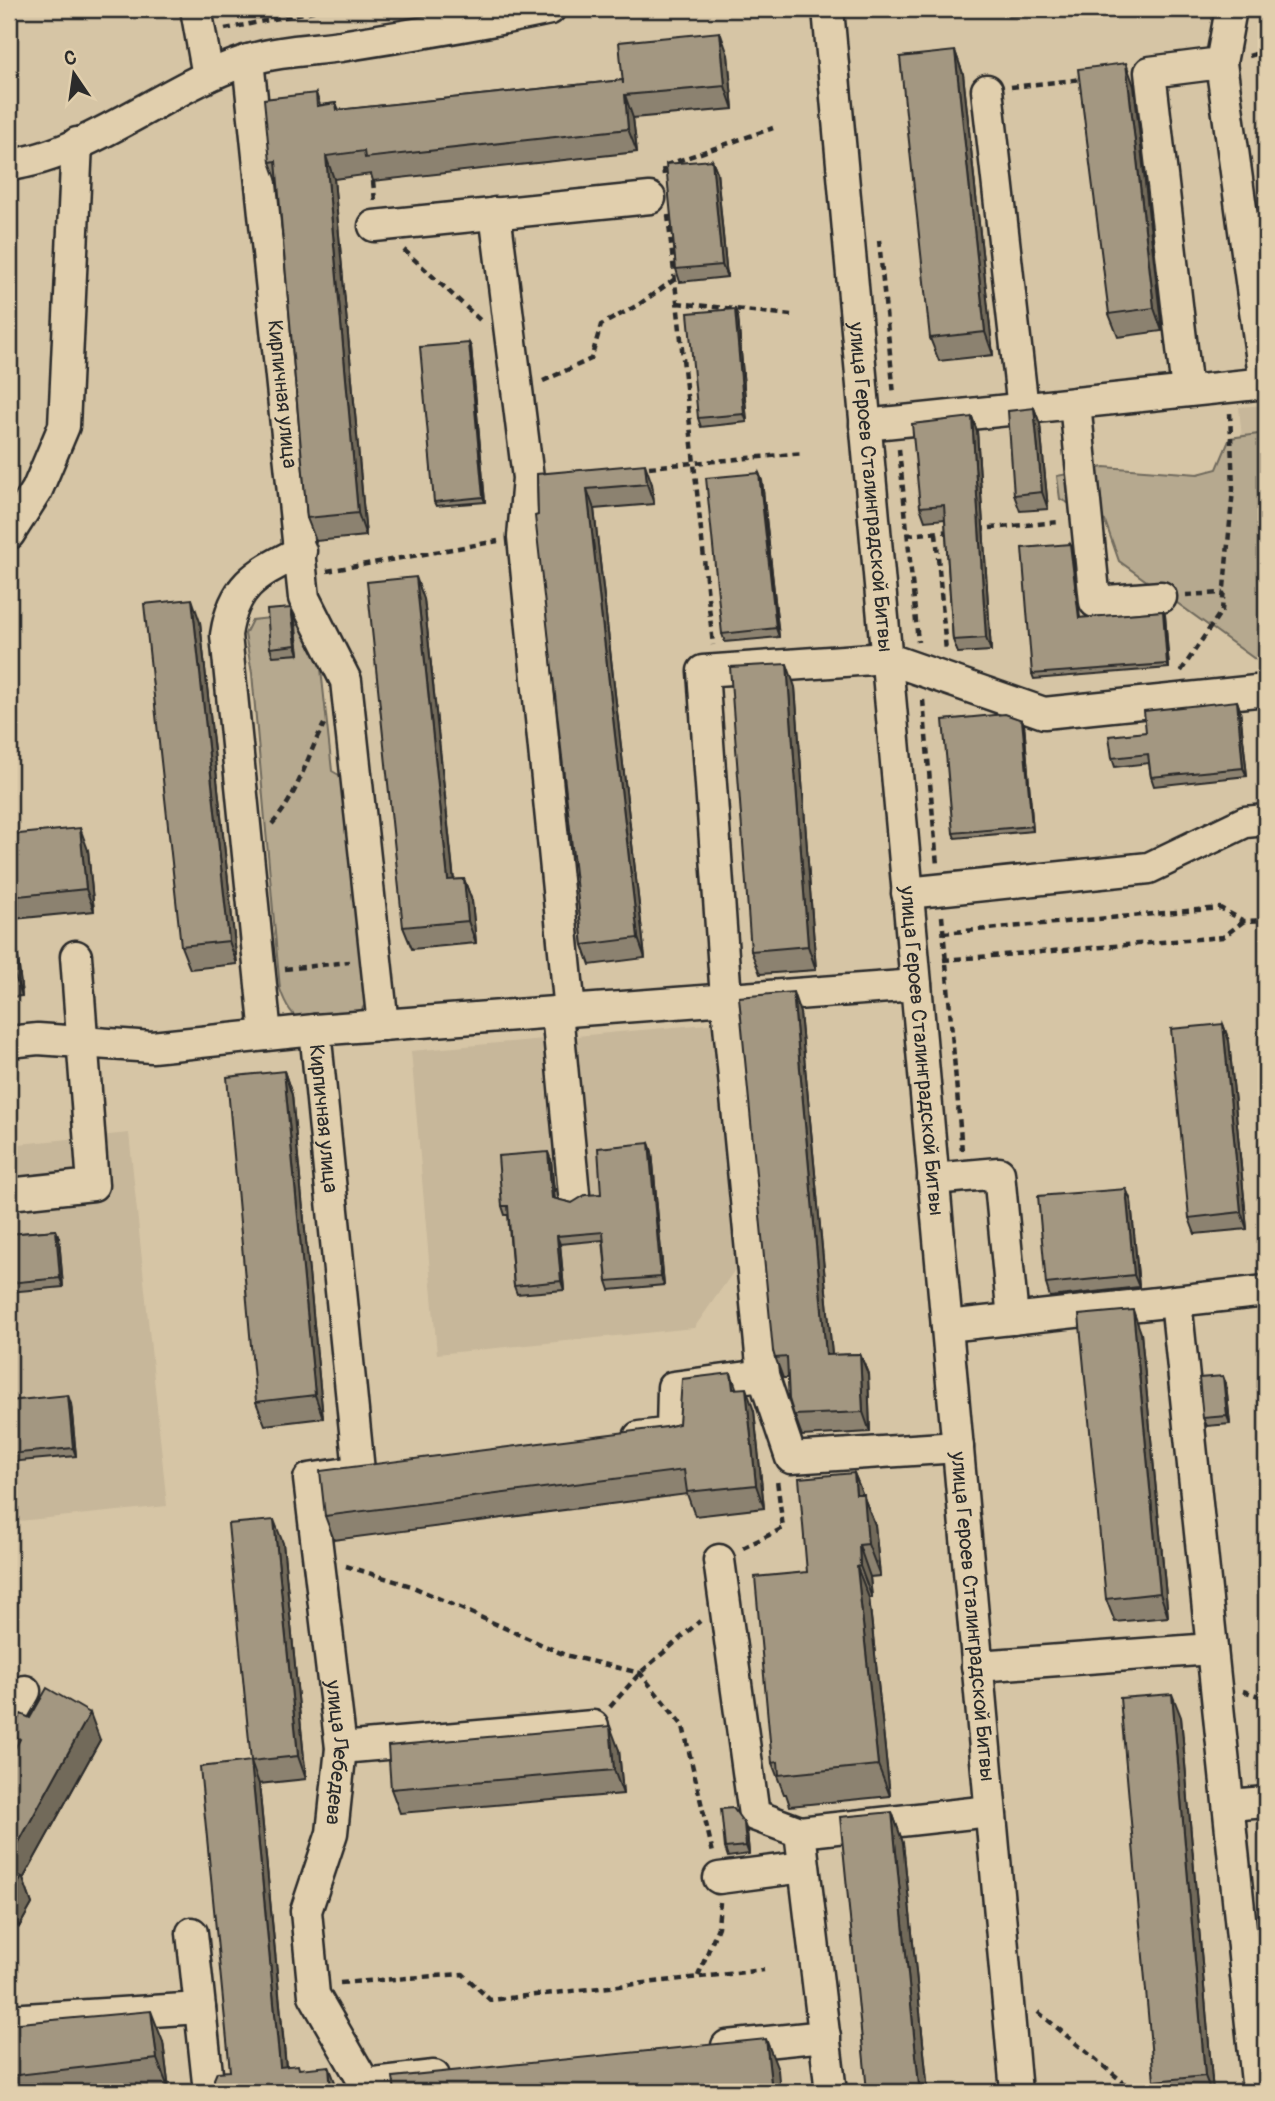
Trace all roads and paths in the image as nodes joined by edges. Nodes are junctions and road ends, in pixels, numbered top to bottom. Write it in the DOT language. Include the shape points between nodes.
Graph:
graph roads {
  1 [pos="323,9"];
  2 [pos="550,9"];
  3 [pos="828,9"];
  4 [pos="1231,9"];
  5 [pos="485,16"];
  6 [pos="198,21"];
  7 [pos="248,60"];
  8 [pos="1221,63"];
  9 [pos="208,76"];
  10 [pos="1096,78"];
  11 [pos="987,90"];
  12 [pos="773,128"];
  13 [pos="77,143"];
  14 [pos="9,165"];
  15 [pos="661,197"];
  16 [pos="495,213"];
  17 [pos="376,226"];
  18 [pos="878,229"];
  19 [pos="675,279"];
  20 [pos="677,303"];
  21 [pos="791,315"];
  22 [pos="490,329"];
  23 [pos="1266,383"];
  24 [pos="1229,387"];
  25 [pos="1187,391"];
  26 [pos="519,403"];
  27 [pos="1075,403"];
  28 [pos="1023,408"];
  29 [pos="896,422"];
  30 [pos="865,425"];
  31 [pos="804,453"];
  32 [pos="694,463"];
  33 [pos="649,467"];
  34 [pos="1087,519"];
  35 [pos="977,529"];
  36 [pos="963,530"];
  37 [pos="936,533"];
  38 [pos="9,534"];
  39 [pos="907,535"];
  40 [pos="523,537"];
  41 [pos="302,563"];
  42 [pos="1223,593"];
  43 [pos="1161,597"];
  44 [pos="886,658"];
  45 [pos="716,671"];
  46 [pos="934,675"];
  47 [pos="1179,675"];
  48 [pos="346,681"];
  49 [pos="1266,690"];
  50 [pos="1266,820"];
  51 [pos="248,851"];
  52 [pos="939,891"];
  53 [pos="907,893"];
  54 [pos="1266,920"];
  55 [pos="1244,921"];
  56 [pos="943,933"];
  57 [pos="76,956"];
  58 [pos="376,959"];
  59 [pos="946,960"];
  60 [pos="936,961"];
  61 [pos="260,971"];
  62 [pos="916,985"];
  63 [pos="726,999"];
  64 [pos="564,1012"];
  65 [pos="383,1025"];
  66 [pos="315,1030"];
  67 [pos="266,1035"];
  68 [pos="82,1041"];
  69 [pos="9,1042"];
  70 [pos="946,1178"];
  71 [pos="9,1194"];
  72 [pos="573,1194"];
  73 [pos="1266,1291"];
  74 [pos="1176,1301"];
  75 [pos="1013,1319"];
  76 [pos="947,1326"];
  77 [pos="763,1375"];
  78 [pos="618,1440"];
  79 [pos="958,1447"];
  80 [pos="776,1477"];
  81 [pos="309,1479"];
  82 [pos="719,1560"];
  83 [pos="724,1599"];
  84 [pos="1212,1649"];
  85 [pos="977,1666"];
  86 [pos="25,1691"];
  87 [pos="9,1719"];
  88 [pos="593,1726"];
  89 [pos="341,1748"];
  90 [pos="1266,1802"];
  91 [pos="1228,1805"];
  92 [pos="990,1811"];
  93 [pos="800,1832"];
  94 [pos="804,1867"];
  95 [pos="719,1878"];
  96 [pos="192,1933"];
  97 [pos="764,1970"];
  98 [pos="357,1982"];
  99 [pos="1258,1999"];
  100 [pos="200,2008"];
  101 [pos="1038,2012"];
  102 [pos="9,2020"];
  103 [pos="825,2036"];
  104 [pos="703,2049"];
  105 [pos="459,2074"];
  106 [pos="365,2088"];
  107 [pos="209,2092"];
  108 [pos="831,2092"];
  109 [pos="1016,2092"];
  110 [pos="1135,2092"];
  111 [pos="1258,2092"];
  1 -- 6 [label="path"];
  2 -- 5 [label="street"];
  3 -- 30 [label="street, улица Героев Сталинградской Битвы"];
  4 -- 8 [label="street"];
  5 -- 7 [label="street"];
  6 -- 9 [label="street"];
  7 -- 9 [label="street"];
  7 -- 41 [label="street, Кирпичная улица"];
  8 -- 23 [label="street"];
  8 -- 25 [label="street" via="1150,72"];
  9 -- 13 [label="street"];
  10 -- 11 [label="path"];
  11 -- 28 [label="street"];
  12 -- 15 [label="path" via="663,166"];
  13 -- 14 [label="street" via="27,163"];
  13 -- 38 [label="street" via="64,426 37,490"];
  15 -- 16 [label="street"];
  15 -- 19 [label="path"];
  16 -- 17 [label="street"];
  16 -- 26 [label="street"];
  17 -- 22 [label="path"];
  18 -- 29 [label="path"];
  19 -- 20 [label="path"];
  19 -- 26 [label="path" via="601,325 591,359 539,383"];
  20 -- 21 [label="path"];
  20 -- 32 [label="path"];
  23 -- 24 [label="street"];
  24 -- 25 [label="street"];
  24 -- 42 [label="path" via="1233,489"];
  25 -- 27 [label="street"];
  26 -- 40 [label="street" via="542,477"];
  27 -- 28 [label="street"];
  27 -- 34 [label="street"];
  28 -- 29 [label="street"];
  29 -- 30 [label="street"];
  29 -- 39 [label="path"];
  30 -- 44 [label="street, улица Героев Сталинградской Битвы"];
  31 -- 32 [label="path"];
  32 -- 33 [label="path"];
  32 -- 45 [label="path"];
  34 -- 35 [label="path"];
  34 -- 43 [label="street" via="1095,601"];
  36 -- 37 [label="path"];
  37 -- 39 [label="path"];
  37 -- 46 [label="path"];
  39 -- 46 [label="path"];
  40 -- 41 [label="path"];
  40 -- 64 [label="street"];
  41 -- 48 [label="street, Кирпичная улица" via="304,598"];
  41 -- 51 [label="street" via="253,576 230,613 226,635"];
  42 -- 43 [label="path"];
  42 -- 47 [label="path" via="1222,610"];
  44 -- 45 [label="street"];
  44 -- 46 [label="street"];
  44 -- 53 [label="street, улица Героев Сталинградской Битвы"];
  45 -- 63 [label="street" via="703,671"];
  46 -- 49 [label="street" via="1044,713"];
  46 -- 52 [label="path"];
  48 -- 51 [label="path" via="306,758 297,786 279,817"];
  48 -- 58 [label="street, Кирпичная улица"];
  50 -- 52 [label="street" via="1245,822 1149,868"];
  51 -- 61 [label="street"];
  52 -- 53 [label="street"];
  52 -- 56 [label="path"];
  53 -- 62 [label="street, улица Героев Сталинградской Битвы"];
  54 -- 55 [label="path"];
  55 -- 56 [label="path" via="1220,908"];
  55 -- 59 [label="path" via="1223,937"];
  56 -- 59 [label="path"];
  57 -- 68 [label="street"];
  58 -- 61 [label="path"];
  58 -- 65 [label="street, Кирпичная улица"];
  59 -- 60 [label="path"];
  59 -- 70 [label="path" via="963,1143"];
  61 -- 67 [label="street"];
  62 -- 63 [label="street"];
  62 -- 70 [label="street, улица Героев Сталинградской Битвы"];
  63 -- 64 [label="street"];
  63 -- 77 [label="street"];
  64 -- 65 [label="street"];
  64 -- 72 [label="street"];
  65 -- 66 [label="street"];
  66 -- 67 [label="street, Кирпичная улица"];
  66 -- 81 [label="street, Кирпичная улица" via="373,1470"];
  67 -- 68 [label="street, Кирпичная улица" via="152,1047"];
  68 -- 69 [label="street, Кирпичная улица"];
  68 -- 71 [label="street" via="93,1185"];
  70 -- 75 [label="street" via="999,1173"];
  70 -- 76 [label="street, улица Героев Сталинградской Битвы"];
  73 -- 74 [label="street"];
  74 -- 75 [label="street"];
  74 -- 84 [label="street"];
  75 -- 76 [label="street"];
  76 -- 79 [label="street, улица Героев Сталинградской Битвы"];
  77 -- 78 [label="street" via="673,1387 672,1433"];
  77 -- 79 [label="street" via="791,1458"];
  79 -- 85 [label="street, улица Героев Сталинградской Битвы"];
  80 -- 82 [label="path" via="783,1528"];
  81 -- 89 [label="street, улица Лебедева"];
  82 -- 83 [label="street"];
  83 -- 88 [label="path" via="640,1673"];
  83 -- 93 [label="street" via="754,1815"];
  84 -- 85 [label="street"];
  84 -- 91 [label="street"];
  85 -- 92 [label="street, улица Героев Сталинградской Битвы"];
  86 -- 87 [label="street"];
  88 -- 89 [label="street"];
  89 -- 106 [label="street, улица Лебедева" via="332,1833 306,1910 314,1995"];
  90 -- 91 [label="street"];
  91 -- 99 [label="street"];
  92 -- 93 [label="street"];
  92 -- 109 [label="street, улица Героев Сталинградской Битвы"];
  93 -- 94 [label="street"];
  94 -- 95 [label="street"];
  94 -- 103 [label="street"];
  96 -- 100 [label="street"];
  97 -- 98 [label="path" via="490,2000 463,1974"];
  99 -- 111 [label="street"];
  100 -- 102 [label="street"];
  100 -- 107 [label="street"];
  101 -- 110 [label="path"];
  103 -- 104 [label="street"];
  103 -- 108 [label="street"];
  105 -- 106 [label="street"];
}
